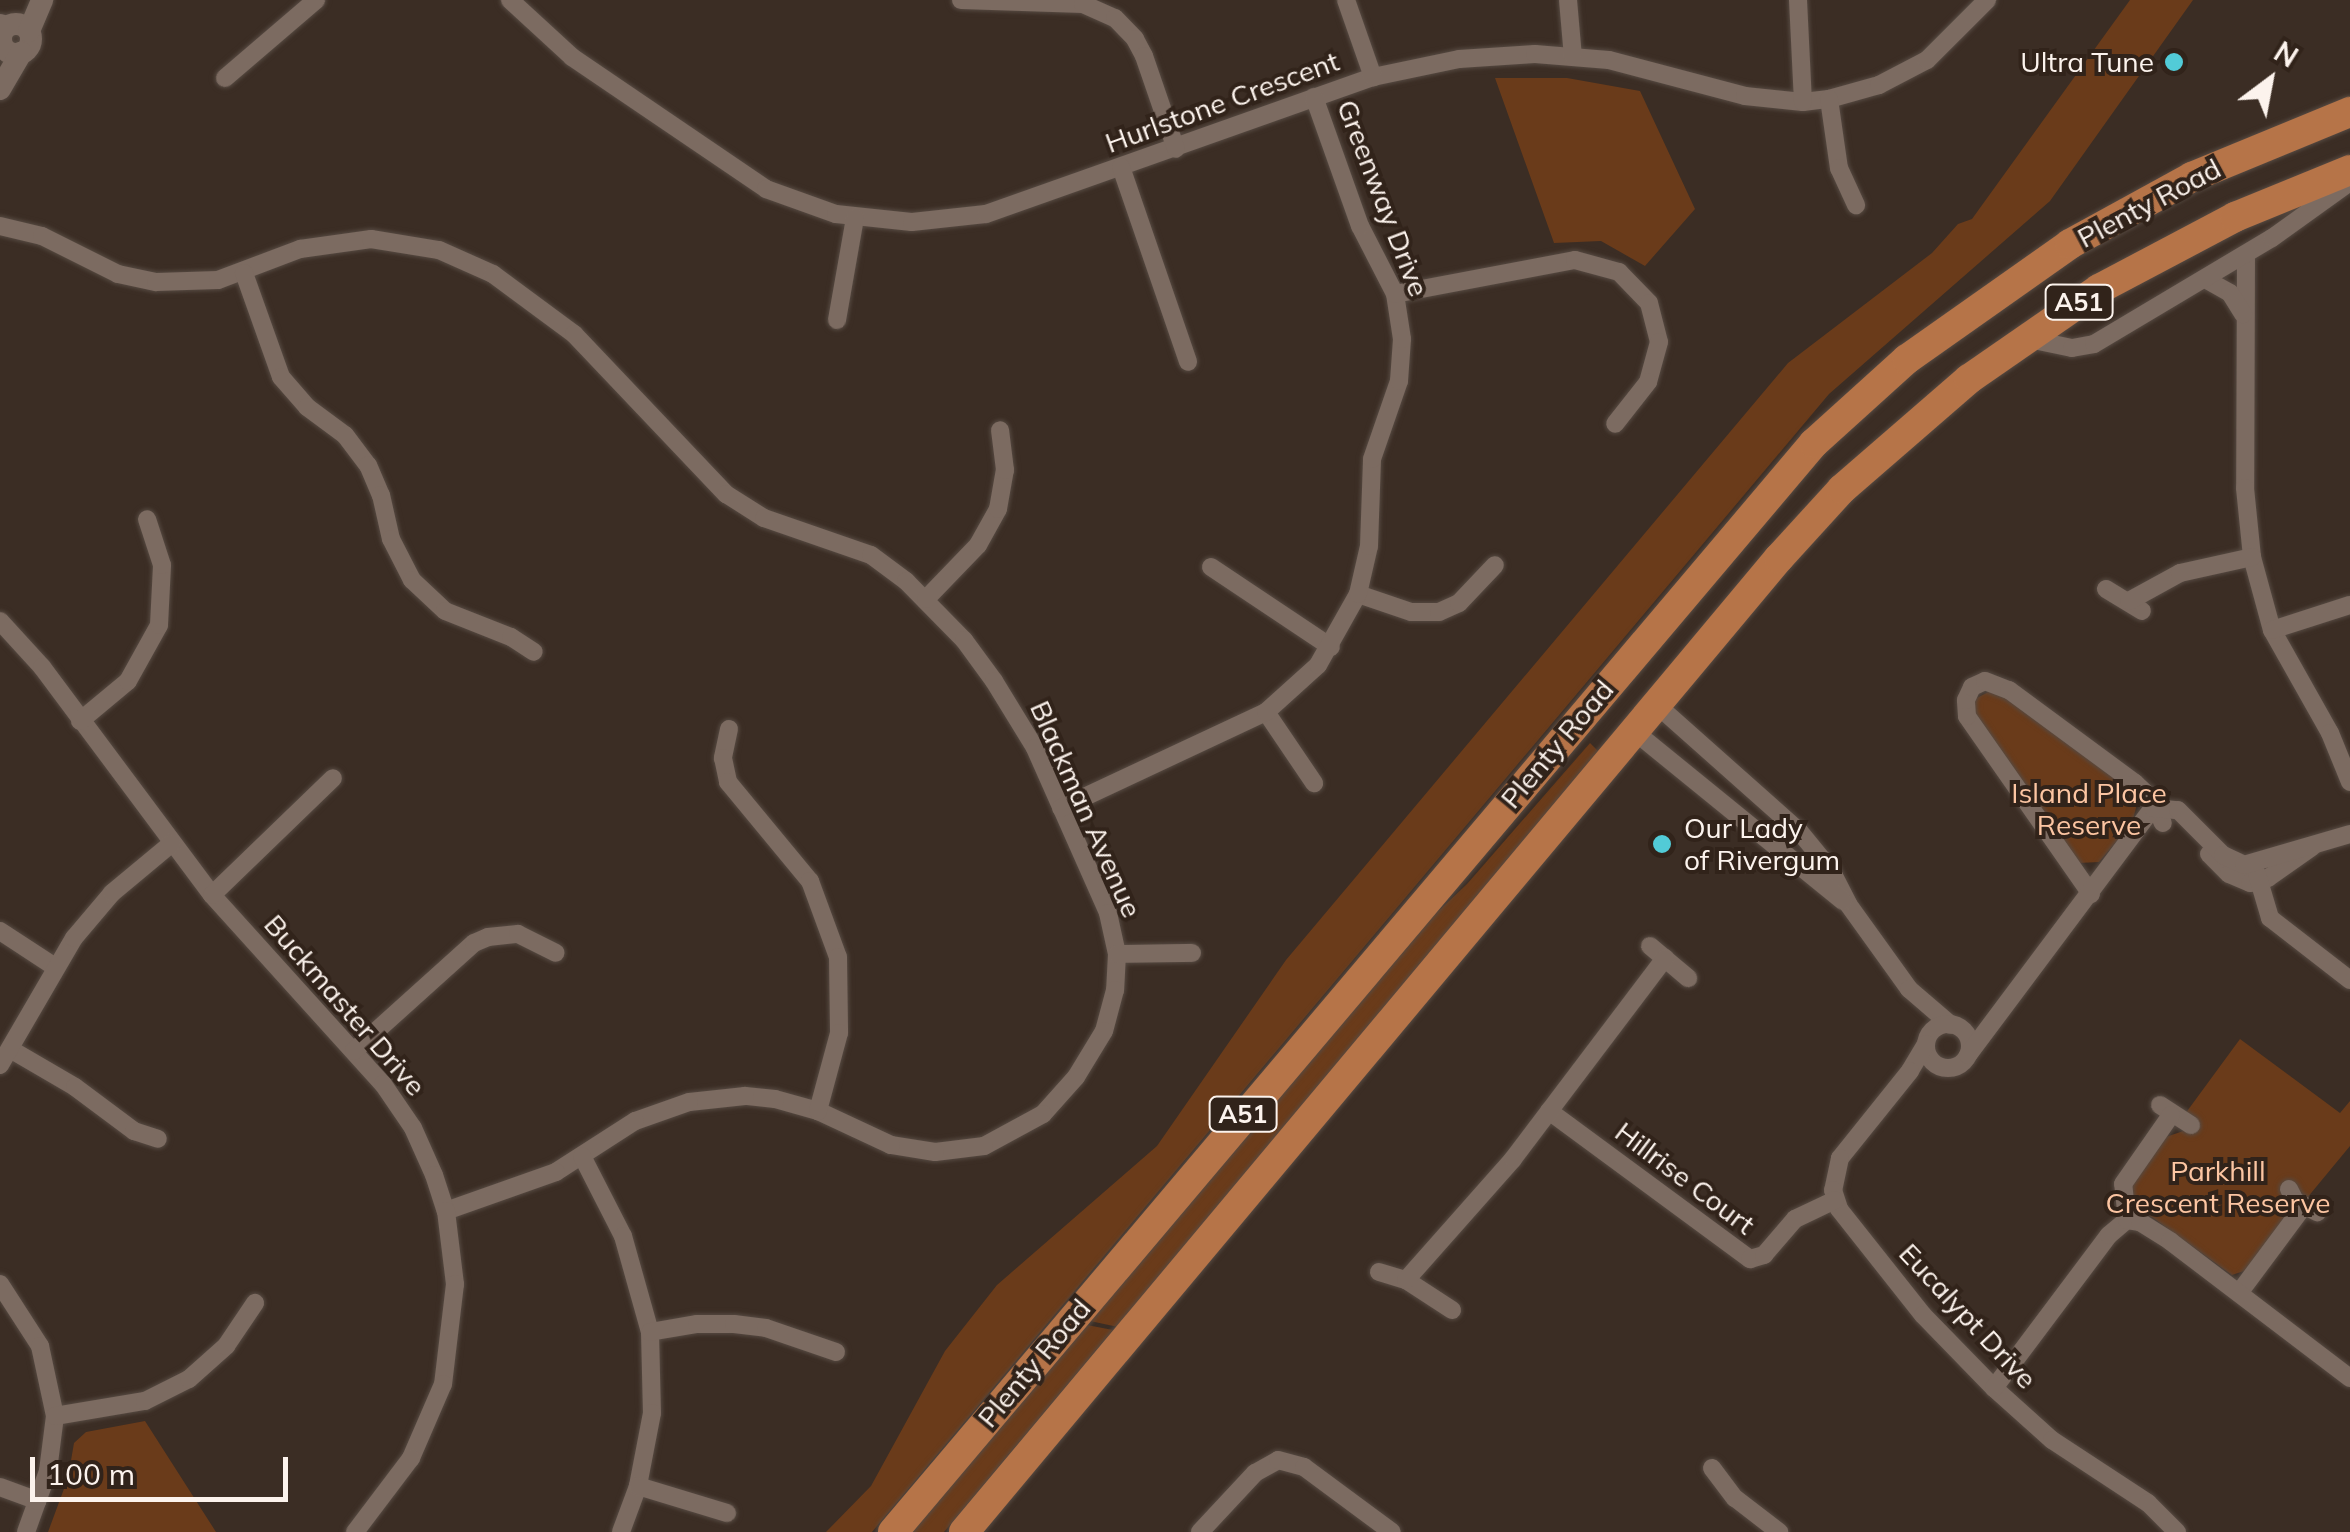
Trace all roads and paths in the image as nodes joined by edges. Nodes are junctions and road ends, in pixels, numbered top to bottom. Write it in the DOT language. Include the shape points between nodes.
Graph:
graph roads {
  1 [pos="40,0"];
  2 [pos="316,0"];
  3 [pos="510,0"];
  4 [pos="961,0"];
  5 [pos="1346,0"];
  6 [pos="1568,0"];
  7 [pos="1798,0"];
  8 [pos="1987,0"];
  9 [pos="10,36"];
  10 [pos="1572,57"];
  11 [pos="0,71"];
  12 [pos="1373,77"];
  13 [pos="225,78"];
  14 [pos="0,89"];
  15 [pos="1314,97"];
  16 [pos="1829,99"];
  17 [pos="1803,102"];
  18 [pos="2350,112"];
  19 [pos="1176,148"];
  20 [pos="1120,167"];
  21 [pos="2350,170"];
  22 [pos="2350,182"];
  23 [pos="1856,205"];
  24 [pos="855,218"];
  25 [pos="0,226"];
  26 [pos="2246,254"];
  27 [pos="244,272"];
  28 [pos="2205,280"];
  29 [pos="1395,294"];
  30 [pos="2243,314"];
  31 [pos="837,320"];
  32 [pos="2024,338"];
  33 [pos="1188,362"];
  34 [pos="1615,424"];
  35 [pos="1000,430"];
  36 [pos="147,520"];
  37 [pos="2252,558"];
  38 [pos="1494,566"];
  39 [pos="1211,567"];
  40 [pos="2106,589"];
  41 [pos="1358,594"];
  42 [pos="926,599"];
  43 [pos="2350,606"];
  44 [pos="0,621"];
  45 [pos="2272,630"];
  46 [pos="1331,648"];
  47 [pos="534,652"];
  48 [pos="1617,673"];
  49 [pos="1595,698"];
  50 [pos="1657,705"];
  51 [pos="1266,712"];
  52 [pos="80,721"];
  53 [pos="729,729"];
  54 [pos="1635,732"];
  55 [pos="333,778"];
  56 [pos="2350,782"];
  57 [pos="1314,783"];
  58 [pos="1061,808"];
  59 [pos="2159,815"];
  60 [pos="2350,834"];
  61 [pos="172,844"];
  62 [pos="2256,873"];
  63 [pos="2091,894"];
  64 [pos="212,895"];
  65 [pos="1848,904"];
  66 [pos="0,931"];
  67 [pos="556,953"];
  68 [pos="1192,953"];
  69 [pos="1116,954"];
  70 [pos="55,967"];
  71 [pos="1688,978"];
  72 [pos="2350,980"];
  73 [pos="1909,989"];
  74 [pos="2005,1008"];
  75 [pos="1954,1026"];
  76 [pos="1927,1040"];
  77 [pos="354,1051"];
  78 [pos="1968,1054"];
  79 [pos="5,1057"];
  80 [pos="1942,1068"];
  81 [pos="1891,1092"];
  82 [pos="818,1111"];
  83 [pos="1549,1111"];
  84 [pos="2191,1124"];
  85 [pos="158,1139"];
  86 [pos="582,1156"];
  87 [pos="2289,1189"];
  88 [pos="1835,1200"];
  89 [pos="446,1210"];
  90 [pos="2127,1220"];
  91 [pos="1379,1272"];
  92 [pos="1406,1280"];
  93 [pos="0,1284"];
  94 [pos="2239,1293"];
  95 [pos="255,1303"];
  96 [pos="1452,1310"];
  97 [pos="650,1332"];
  98 [pos="836,1352"];
  99 [pos="2350,1378"];
  100 [pos="1994,1388"];
  101 [pos="55,1416"];
  102 [pos="1712,1468"];
  103 [pos="638,1486"];
  104 [pos="0,1487"];
  105 [pos="38,1501"];
  106 [pos="726,1513"];
  107 [pos="26,1532"];
  108 [pos="354,1532"];
  109 [pos="622,1532"];
  110 [pos="893,1532"];
  111 [pos="964,1532"];
  112 [pos="1200,1532"];
  113 [pos="1392,1532"];
  114 [pos="1780,1532"];
  115 [pos="2176,1532"];
  1 -- 9 [label="street"];
  2 -- 13 [label="street"];
  3 -- 24 [label="street, Hurlstone Crescent" via="545,36 740,174 791,200"];
  4 -- 19 [label="street" via="1063,2 1115,18 1144,56"];
  5 -- 12 [label="street"];
  6 -- 10 [label="street"];
  7 -- 17 [label="street"];
  8 -- 16 [label="street, Hurlstone Crescent" via="1927,60 1879,85"];
  9 -- 11 [label="street"];
  9 -- 14 [label="street"];
  10 -- 12 [label="street, Hurlstone Crescent" via="1496,54"];
  10 -- 17 [label="street, Hurlstone Crescent" via="1643,67 1745,96"];
  12 -- 15 [label="street, Hurlstone Crescent"];
  15 -- 19 [label="street, Hurlstone Crescent"];
  15 -- 29 [label="street, Greenway Drive" via="1360,226"];
  16 -- 17 [label="street, Hurlstone Crescent"];
  16 -- 23 [label="street" via="1839,168"];
  18 -- 48 [label="highway, Plenty Road / A51" via="2264,144 2130,210 1949,327 1814,443"];
  19 -- 20 [label="street, Hurlstone Crescent"];
  20 -- 24 [label="street, Hurlstone Crescent" via="964,218"];
  20 -- 33 [label="street"];
  21 -- 32 [label="highway, Plenty Road / A51" via="2182,243"];
  22 -- 26 [label="street"];
  24 -- 31 [label="street"];
  25 -- 27 [label="street, Blackman Avenue" via="42,236 135,279 198,283"];
  26 -- 28 [label="street"];
  26 -- 30 [label="street"];
  27 -- 42 [label="street, Blackman Avenue" via="300,248 349,240 395,240 463,260 561,323 726,494 764,518 871,555"];
  27 -- 47 [label="street" via="282,377 368,465 412,580 445,611"];
  28 -- 30 [label="street" via="2230,294"];
  28 -- 32 [label="street" via="2085,347"];
  29 -- 34 [label="street" via="1575,260 1619,272 1649,303 1659,342 1648,382"];
  29 -- 41 [label="street, Greenway Drive" via="1402,361 1372,459 1371,523"];
  30 -- 37 [label="street"];
  32 -- 50 [label="highway, Plenty Road / A51" via="1842,489"];
  35 -- 42 [label="street" via="1005,470 998,509 978,545"];
  36 -- 52 [label="street" via="162,565 159,625 128,681"];
  37 -- 40 [label="street" via="2180,573 2136,606"];
  37 -- 45 [label="street"];
  38 -- 41 [label="street" via="1460,603 1438,612 1411,612"];
  39 -- 46 [label="street"];
  41 -- 46 [label="street, Greenway Drive"];
  42 -- 58 [label="street, Blackman Avenue" via="994,680"];
  43 -- 45 [label="street"];
  44 -- 52 [label="street, Buckmaster Drive"];
  45 -- 56 [label="street"];
  46 -- 51 [label="street, Greenway Drive"];
  48 -- 49 [label="highway, Plenty Road / A51"];
  48 -- 50 [label="highway"];
  49 -- 54 [label="highway"];
  49 -- 110 [label="highway, Plenty Road / A51"];
  50 -- 54 [label="highway, Plenty Road / A51"];
  50 -- 65 [label="street" via="1782,812 1831,870"];
  51 -- 57 [label="street"];
  51 -- 58 [label="street, Greenway Drive"];
  52 -- 61 [label="street, Buckmaster Drive"];
  53 -- 82 [label="street" via="723,758 728,782 810,881 838,958 839,1033"];
  54 -- 65 [label="street"];
  54 -- 111 [label="highway, Plenty Road / A51"];
  55 -- 64 [label="street"];
  58 -- 69 [label="street, Blackman Avenue" via="1108,913"];
  59 -- 62 [label="street" via="2178,810 2229,859"];
  59 -- 63 [label="street"];
  59 -- 63 [label="street" via="2135,783 2002,685 1985,681 1968,692 1965,708 1977,734"];
  60 -- 62 [label="street"];
  61 -- 64 [label="street, Buckmaster Drive"];
  61 -- 70 [label="street" via="112,894"];
  62 -- 72 [label="street" via="2270,918"];
  63 -- 74 [label="street"];
  64 -- 77 [label="street, Buckmaster Drive"];
  65 -- 73 [label="street"];
  66 -- 70 [label="street"];
  67 -- 77 [label="street" via="518,934 474,943"];
  68 -- 69 [label="street"];
  69 -- 82 [label="street, Blackman Avenue" via="1111,1012 1093,1051 1060,1097 1006,1138 960,1151 914,1150 871,1138"];
  70 -- 79 [label="street"];
  71 -- 83 [label="street" via="1657,952"];
  73 -- 75 [label="street"];
  73 -- 76 [label="street"];
  74 -- 75 [label="street" via="1985,1023"];
  74 -- 78 [label="street"];
  75 -- 76 [label="street" via="1937,1027"];
  75 -- 78 [label="street" via="1970,1042"];
  76 -- 80 [label="street" via="1931,1062"];
  76 -- 81 [label="street"];
  77 -- 89 [label="street, Buckmaster Drive" via="413,1128"];
  78 -- 80 [label="street" via="1955,1068"];
  79 -- 85 [label="street" via="75,1087 134,1131"];
  80 -- 81 [label="street"];
  81 -- 88 [label="street" via="1840,1158"];
  82 -- 86 [label="street, Blackman Avenue" via="746,1096 688,1102 636,1121"];
  83 -- 88 [label="street, Hillrise Court" via="1750,1259 1764,1255 1796,1219"];
  83 -- 92 [label="street"];
  84 -- 90 [label="street" via="2166,1110 2123,1184"];
  86 -- 89 [label="street, Blackman Avenue" via="518,1188"];
  86 -- 97 [label="street" via="623,1236"];
  87 -- 94 [label="street" via="2310,1210"];
  88 -- 100 [label="street, Eucalypt Drive" via="1914,1303"];
  89 -- 108 [label="street, Buckmaster Drive" via="455,1312 443,1384 404,1469"];
  90 -- 94 [label="street" via="2150,1227"];
  90 -- 100 [label="street" via="2108,1235"];
  91 -- 92 [label="street"];
  92 -- 96 [label="street"];
  93 -- 101 [label="street" via="40,1346"];
  94 -- 99 [label="street"];
  95 -- 101 [label="street" via="226,1346 189,1379 146,1401"];
  97 -- 98 [label="street" via="734,1324"];
  97 -- 103 [label="street" via="652,1412"];
  100 -- 115 [label="street, Eucalypt Drive"];
  101 -- 105 [label="street"];
  102 -- 114 [label="street" via="1736,1498"];
  103 -- 106 [label="street"];
  103 -- 109 [label="street"];
  104 -- 105 [label="street"];
  105 -- 107 [label="street"];
  112 -- 113 [label="street" via="1262,1466 1278,1460 1304,1467"];
}
